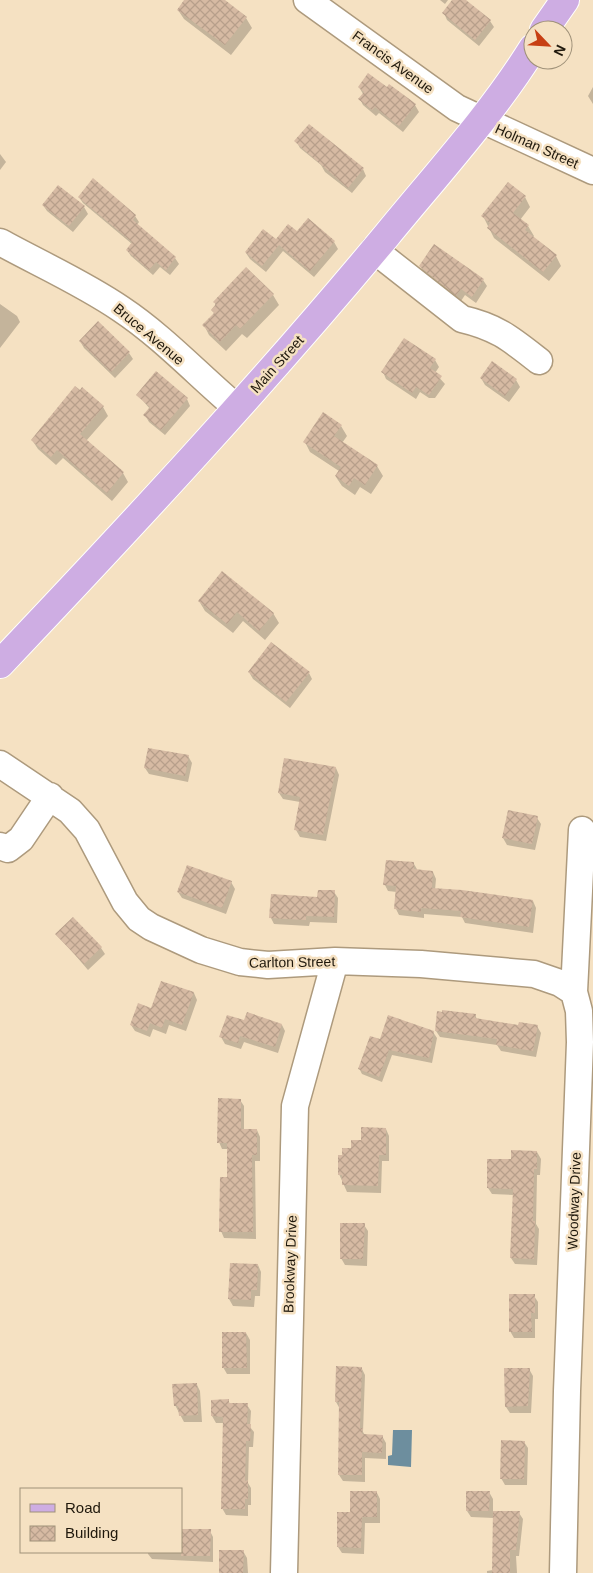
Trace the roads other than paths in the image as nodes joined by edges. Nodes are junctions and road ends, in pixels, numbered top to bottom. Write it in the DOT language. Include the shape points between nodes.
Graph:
graph roads {
  1 [pos="307,0"];
  2 [pos="565,0"];
  3 [pos="551,20"];
  4 [pos="523,62"];
  5 [pos="482,121"];
  6 [pos="593,171"];
  7 [pos="0,242"];
  8 [pos="374,250"];
  9 [pos="538,361"];
  10 [pos="237,408"];
  11 [pos="0,664"];
  12 [pos="0,764"];
  13 [pos="50,796"];
  14 [pos="582,830"];
  15 [pos="0,846"];
  16 [pos="336,961"];
  17 [pos="574,992"];
  18 [pos="284,1573"];
  19 [pos="563,1573"];
  1 -- 5 [label="street, Francis Avenue" via="457,108"];
  2 -- 3 [label="main road"];
  4 -- 5 [label="main road, Main Street"];
  5 -- 6 [label="street, Holman Street"];
  5 -- 8 [label="main road, Main Street"];
  7 -- 10 [label="street, Bruce Avenue" via="122,310"];
  8 -- 9 [label="street" via="462,319 502,332"];
  8 -- 10 [label="main road, Main Street"];
  10 -- 11 [label="main road, Main Street"];
  12 -- 13 [label="street, Carlton Street"];
  13 -- 15 [label="street" via="21,839 8,849"];
  13 -- 16 [label="street, Carlton Street" via="87,830 125,902 139,919 151,927 201,950 240,962 268,965"];
  14 -- 17 [label="street, Woodway Drive"];
  16 -- 17 [label="street, Carlton Street" via="421,964 534,974"];
  16 -- 18 [label="street, Brookway Drive" via="295,1106"];
  17 -- 19 [label="street, Woodway Drive" via="579,1011 580,1042"];
}
